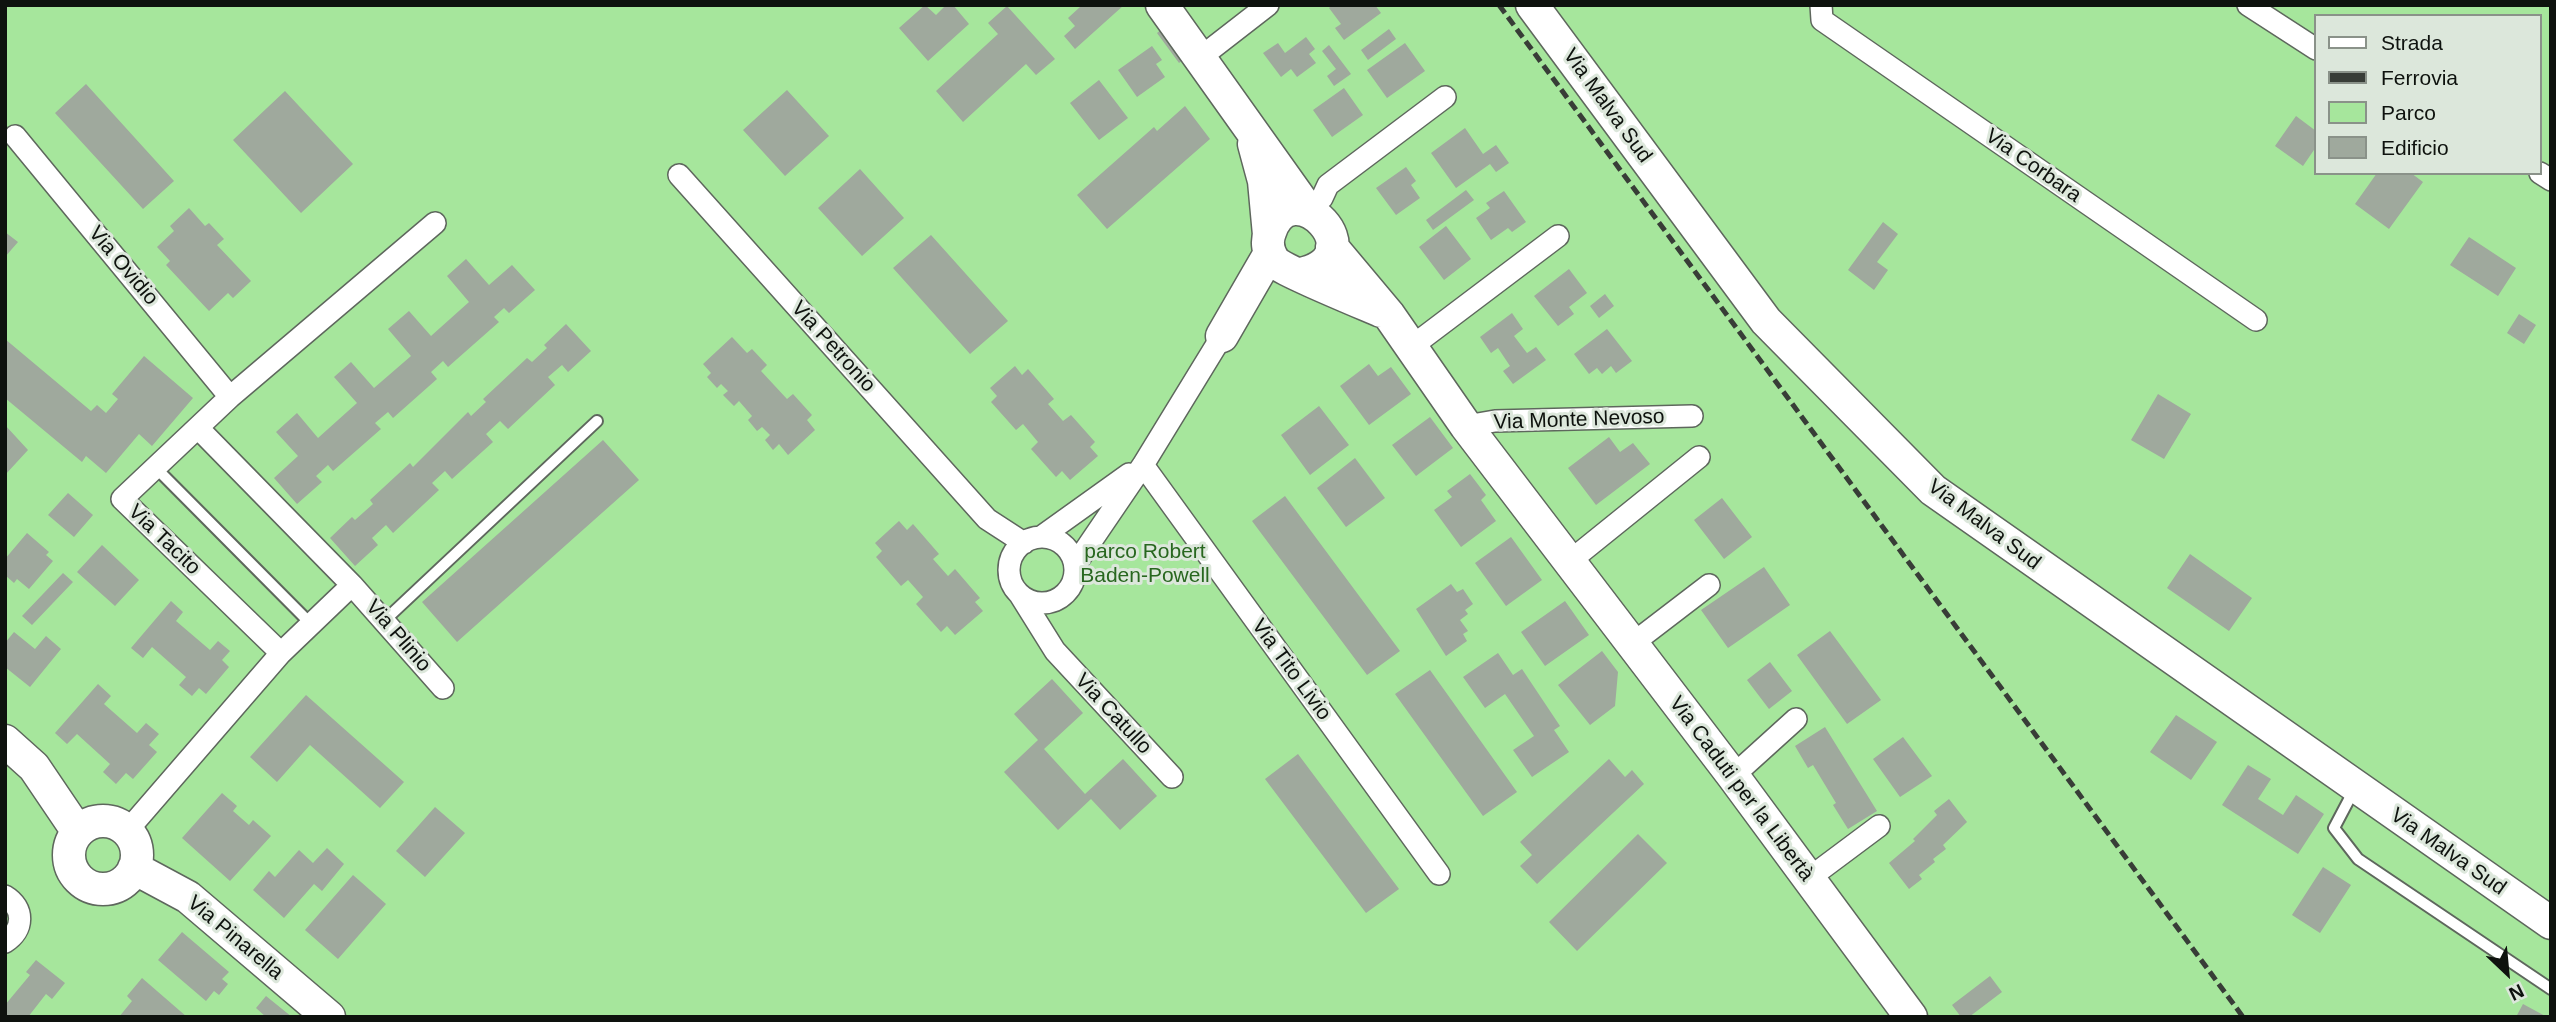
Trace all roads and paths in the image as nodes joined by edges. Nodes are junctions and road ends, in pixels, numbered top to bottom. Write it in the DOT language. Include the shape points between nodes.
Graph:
graph roads {
  1 [pos="1162,5"];
  2 [pos="1268,5"];
  3 [pos="1532,5"];
  4 [pos="1821,5"];
  5 [pos="2248,5"];
  6 [pos="2314,48"];
  7 [pos="1201,57"];
  8 [pos="1446,97"];
  9 [pos="1249,126"];
  10 [pos="15,136"];
  11 [pos="679,175"];
  12 [pos="1308,210"];
  13 [pos="435,223"];
  14 [pos="1558,236"];
  15 [pos="1332,247"];
  16 [pos="1283,259"];
  17 [pos="1389,315"];
  18 [pos="2256,320"];
  19 [pos="1222,336"];
  20 [pos="1411,346"];
  21 [pos="230,397"];
  22 [pos="1692,416"];
  23 [pos="597,421"];
  24 [pos="1466,426"];
  25 [pos="199,429"];
  26 [pos="1699,457"];
  27 [pos="1143,465"];
  28 [pos="155,467"];
  29 [pos="987,519"];
  30 [pos="1032,540"];
  31 [pos="1570,561"];
  32 [pos="1075,565"];
  33 [pos="1009,573"];
  34 [pos="352,585"];
  35 [pos="1709,585"];
  36 [pos="1020,595"];
  37 [pos="1057,600"];
  38 [pos="384,621"];
  39 [pos="310,623"];
  40 [pos="1632,644"];
  41 [pos="1055,651"];
  42 [pos="281,653"];
  43 [pos="443,688"];
  44 [pos="1796,719"];
  45 [pos="5,741"];
  46 [pos="1733,776"];
  47 [pos="1172,777"];
  48 [pos="2355,788"];
  49 [pos="1879,826"];
  50 [pos="127,831"];
  51 [pos="78,832"];
  52 [pos="134,868"];
  53 [pos="1439,874"];
  54 [pos="1808,879"];
  55 [pos="5,896"];
  56 [pos="2551,923"];
  57 [pos="5,942"];
  58 [pos="2551,989"];
  59 [pos="329,1017"];
  60 [pos="1911,1017"];
  1 -- 7 [label="street"];
  2 -- 7 [label="street"];
  3 -- 48 [label="street, Via Malva Sud" via="1766,321 1933,490"];
  4 -- 18 [label="street, Via Corbara" via="1822,20"];
  5 -- 6 [label="street"];
  7 -- 9 [label="street"];
  8 -- 12 [label="street" via="1328,185"];
  9 -- 12 [label="street"];
  9 -- 16 [label="street"];
  10 -- 21 [label="street, Via Ovidio"];
  11 -- 29 [label="street, Via Petronio"];
  12 -- 15 [label="street" via="1324,220"];
  12 -- 16 [label="street" via="1279,217"];
  13 -- 21 [label="street, Via Tacito"];
  14 -- 20 [label="street"];
  15 -- 16 [label="street" via="1321,266"];
  15 -- 17 [label="street, Via Caduti per la Libertà"];
  16 -- 17 [label="street"];
  16 -- 19 [label="street"];
  17 -- 20 [label="street, Via Caduti per la Libertà"];
  19 -- 27 [label="street"];
  20 -- 24 [label="street, Via Caduti per la Libertà"];
  21 -- 25 [label="street, Via Tacito"];
  22 -- 24 [label="street, Via Monte Nevoso" via="1494,421"];
  23 -- 38 [label="lane"];
  24 -- 31 [label="street, Via Caduti per la Libertà"];
  25 -- 28 [label="street, Via Tacito"];
  25 -- 34 [label="street"];
  26 -- 31 [label="street"];
  27 -- 30 [label="street"];
  27 -- 32 [label="street"];
  27 -- 53 [label="street, Via Tito Livio"];
  28 -- 39 [label="lane"];
  28 -- 42 [label="street, Via Tacito" via="122,499"];
  29 -- 30 [label="street, Via Petronio"];
  29 -- 33 [label="street, Via Petronio"];
  30 -- 32 [label="street" via="1051,538 1067,548"];
  30 -- 33 [label="street" via="1012,556"];
  31 -- 40 [label="street, Via Caduti per la Libertà"];
  32 -- 37 [label="street" via="1072,586"];
  33 -- 36 [label="street, Via Catullo"];
  34 -- 38 [label="street, Via Plinio"];
  34 -- 39 [label="street"];
  35 -- 40 [label="street"];
  36 -- 37 [label="street" via="1038,603"];
  36 -- 41 [label="street, Via Catullo"];
  37 -- 41 [label="street" via="1050,621"];
  38 -- 43 [label="street, Via Plinio"];
  39 -- 42 [label="street"];
  40 -- 46 [label="street, Via Caduti per la Libertà"];
  41 -- 47 [label="street, Via Catullo"];
  42 -- 50 [label="street"];
  44 -- 46 [label="street"];
  45 -- 51 [label="street" via="34,766"];
  46 -- 54 [label="street, Via Caduti per la Libertà"];
  48 -- 56 [label="street, Via Malva Sud"];
  48 -- 58 [label="lane" via="2334,828 2358,859"];
  49 -- 54 [label="street"];
  50 -- 51 [label="street" via="97,821"];
  50 -- 52 [label="street" via="136,849"];
  51 -- 52 [label="street" via="69,853 70,864 84,883 107,888 118,885"];
  52 -- 59 [label="street, Via Pinarella" via="188,897"];
  54 -- 60 [label="street, Via Caduti per la Libertà"];
  55 -- 57 [label="street" via="18,907 20,923"];
}
